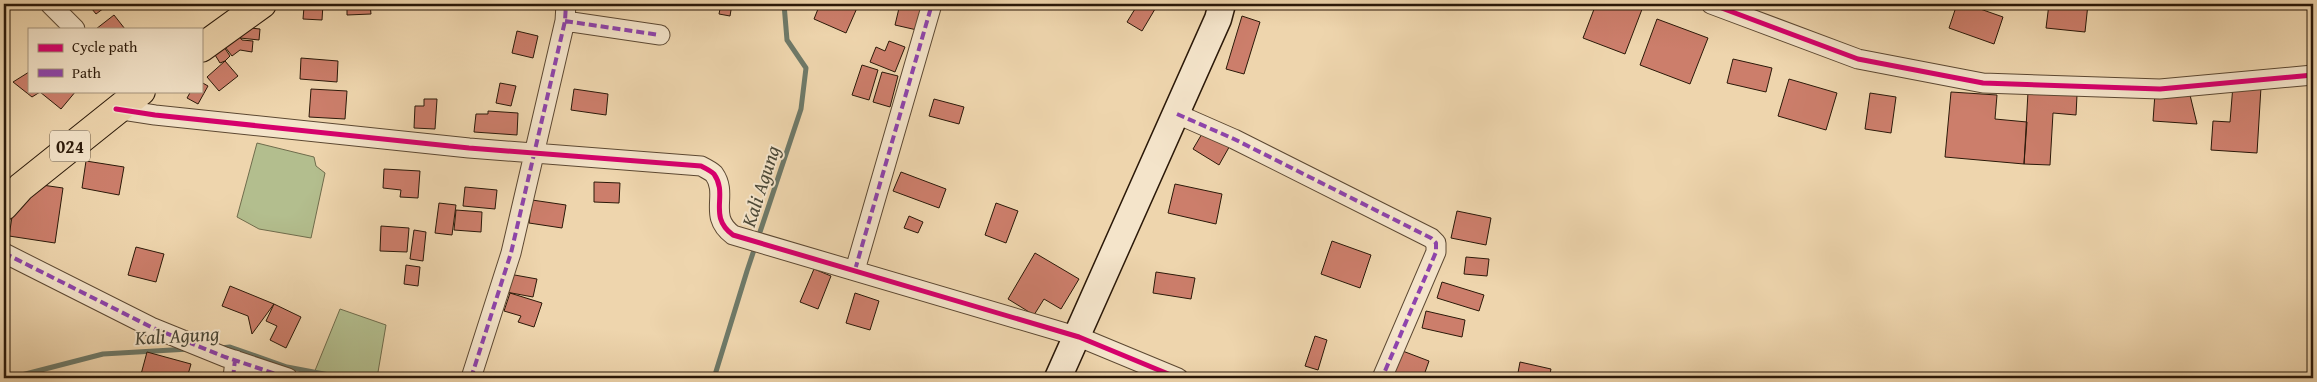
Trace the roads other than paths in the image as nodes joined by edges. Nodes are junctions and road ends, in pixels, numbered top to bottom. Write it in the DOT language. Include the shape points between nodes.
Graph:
graph roads {
  1 [pos="50,4"];
  2 [pos="262,4"];
  3 [pos="932,4"];
  4 [pos="1222,4"];
  5 [pos="1711,4"];
  6 [pos="565,12"];
  7 [pos="73,28"];
  8 [pos="660,35"];
  9 [pos="202,47"];
  10 [pos="2313,75"];
  11 [pos="132,96"];
  12 [pos="1177,114"];
  13 [pos="536,152"];
  14 [pos="4,206"];
  15 [pos="4,253"];
  16 [pos="855,270"];
  17 [pos="1078,337"];
  18 [pos="231,365"];
  19 [pos="288,378"];
  20 [pos="471,378"];
  21 [pos="1058,378"];
  22 [pos="1178,378"];
  23 [pos="1382,378"];
  1 -- 7 [label="street"];
  2 -- 9 [label="main road"];
  3 -- 16 [label="street"];
  4 -- 12 [label="street"];
  5 -- 10 [label="street" via="1858,59 1983,83 2160,89"];
  6 -- 8 [label="street"];
  6 -- 13 [label="street"];
  11 -- 13 [label="street" via="155,115"];
  11 -- 14 [label="main road, 024" via="21,187"];
  12 -- 17 [label="street"];
  12 -- 23 [label="street" via="1436,243 1436,252"];
  13 -- 16 [label="street" via="701,166 714,173 719,186 720,221 723,228 733,235"];
  13 -- 20 [label="street" via="511,253"];
  15 -- 18 [label="street"];
  16 -- 17 [label="street"];
  17 -- 21 [label="street"];
  17 -- 22 [label="street"];
  18 -- 19 [label="street"];
}
